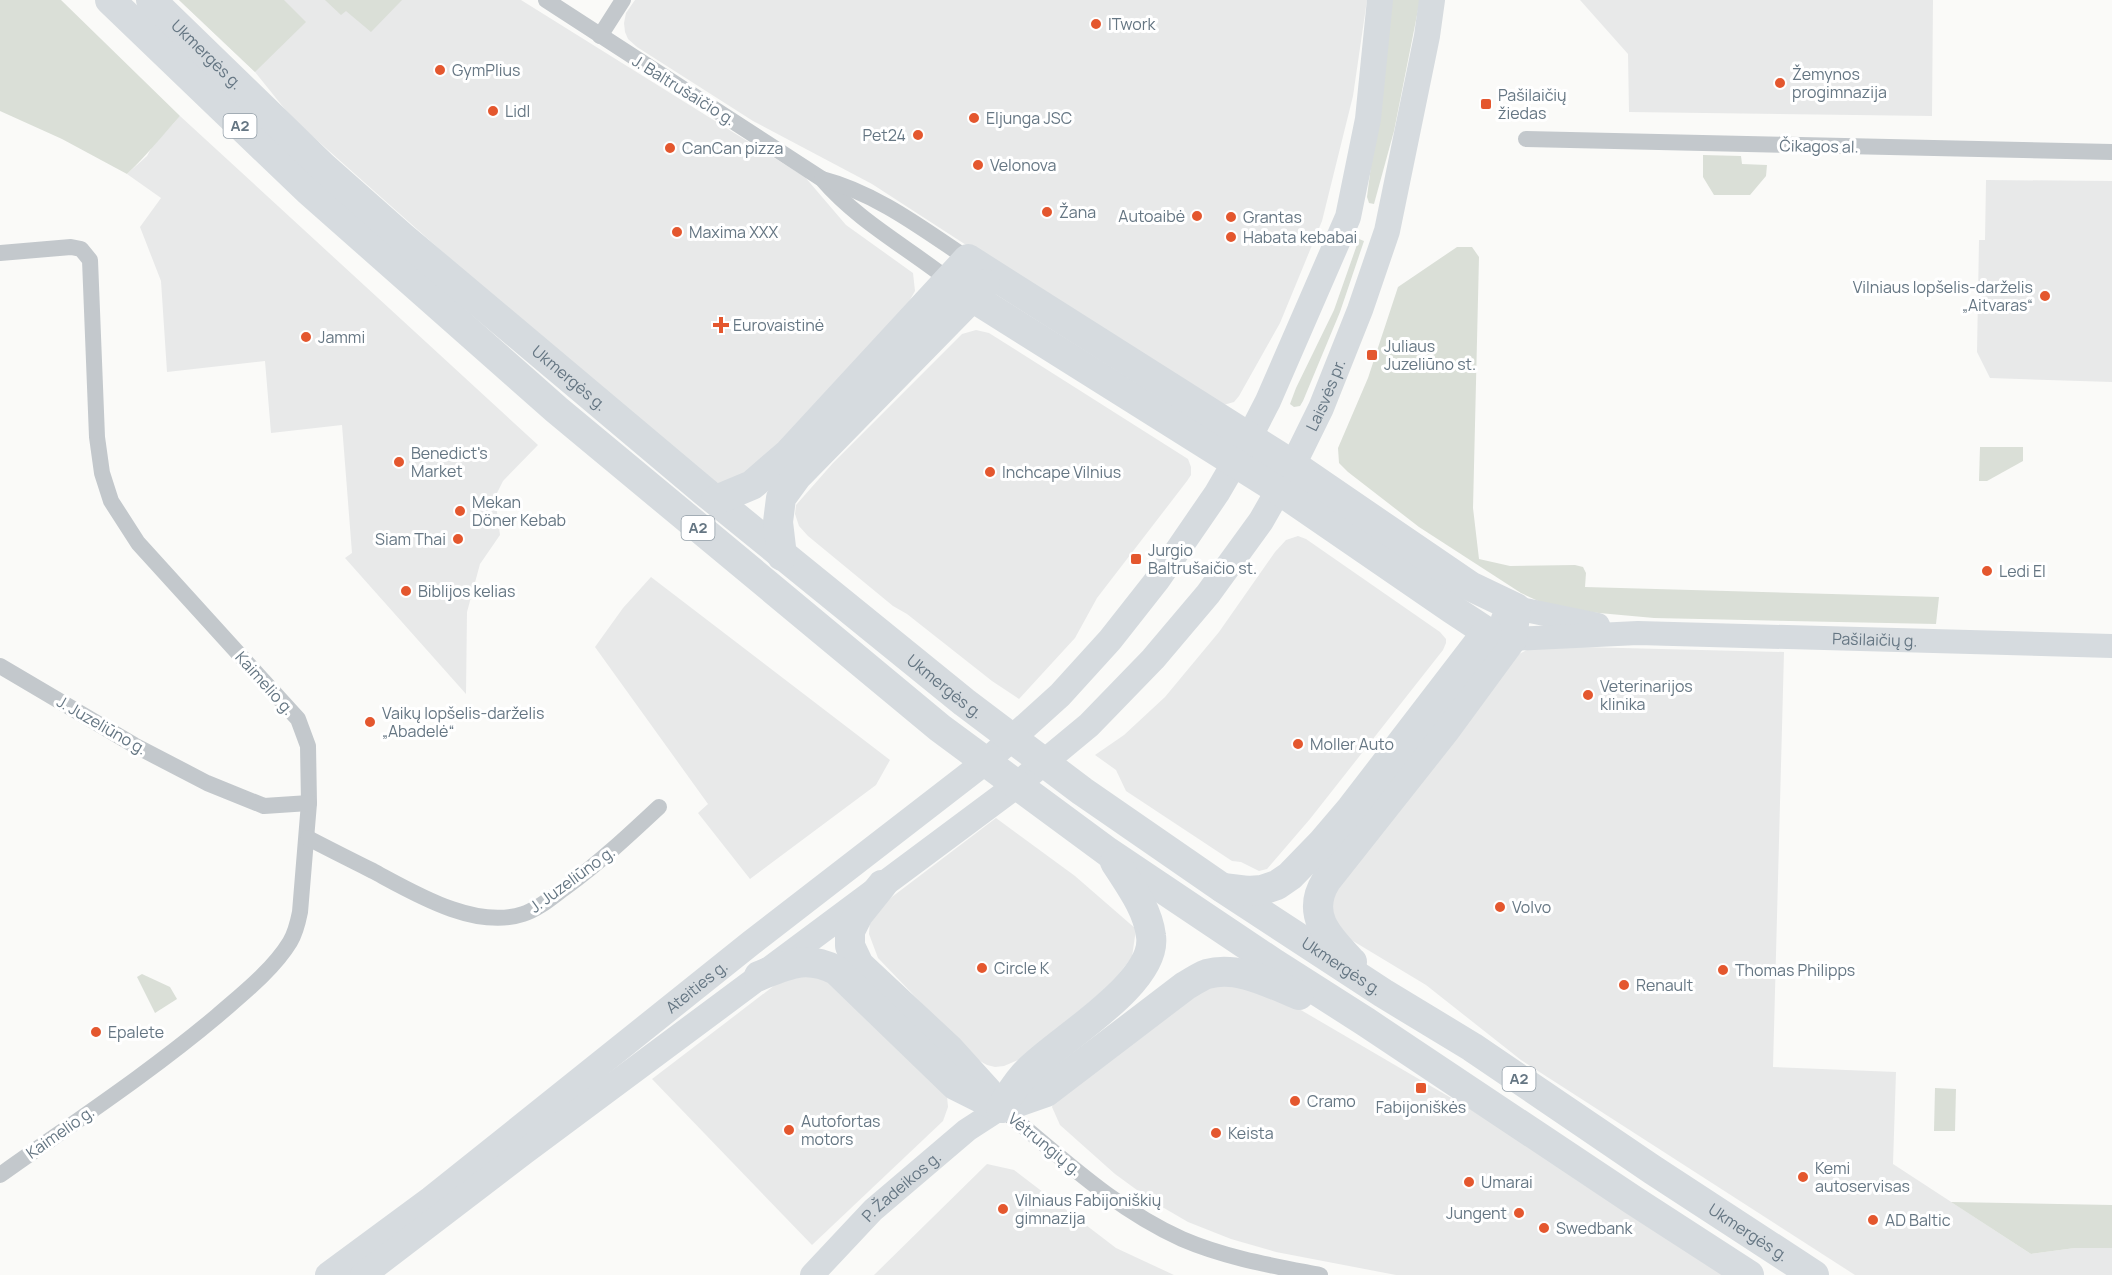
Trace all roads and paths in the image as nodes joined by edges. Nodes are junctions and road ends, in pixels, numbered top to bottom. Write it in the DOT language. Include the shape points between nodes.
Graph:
graph roads {
  1 [pos="110,0"];
  2 [pos="151,0"];
  3 [pos="546,0"];
  4 [pos="623,0"];
  5 [pos="1380,0"];
  6 [pos="1432,0"];
  7 [pos="600,36"];
  8 [pos="1526,139"];
  9 [pos="2112,152"];
  10 [pos="822,179"];
  11 [pos="0,253"];
  12 [pos="971,278"];
  13 [pos="1242,450"];
  14 [pos="1286,478"];
  15 [pos="716,500"];
  16 [pos="782,555"];
  17 [pos="1516,608"];
  18 [pos="1638,633"];
  19 [pos="1500,635"];
  20 [pos="2112,646"];
  21 [pos="0,666"];
  22 [pos="1089,725"];
  23 [pos="309,803"];
  24 [pos="659,807"];
  25 [pos="308,838"];
  26 [pos="1108,852"];
  27 [pos="882,885"];
  28 [pos="1221,887"];
  29 [pos="759,976"];
  30 [pos="1383,993"];
  31 [pos="1356,1015"];
  32 [pos="1000,1108"];
  33 [pos="0,1175"];
  34 [pos="328,1275"];
  35 [pos="363,1275"];
  36 [pos="812,1275"];
  37 [pos="1320,1275"];
  38 [pos="1749,1275"];
  39 [pos="1814,1275"];
  1 -- 26 [label="highway, Ukmergės g. / A2" via="308,190 566,418 940,728"];
  2 -- 15 [label="highway, Ukmergės g. / A2" via="323,167 402,237"];
  3 -- 7 [label="street, J. Baltrušaičio g."];
  4 -- 7 [label="street"];
  5 -- 13 [label="main road" via="1368,119 1348,217 1268,401"];
  6 -- 14 [label="main road, Laisvės pr." via="1387,231 1321,408"];
  7 -- 10 [label="street, J. Baltrušaičio g."];
  8 -- 9 [label="street, Čikagos al."];
  10 -- 12 [label="street, J. Baltrušaičio g." via="858,216"];
  10 -- 12 [label="street, J. Baltrušaičio g." via="870,197"];
  11 -- 23 [label="street, Kaimelio g." via="71,247 81,249 90,260 97,437 111,501 138,543 298,719 308,746"];
  12 -- 13 [label="highway"];
  12 -- 15 [label="highway" via="782,459 752,485"];
  12 -- 16 [label="highway" via="948,319 797,476 781,498 778,522"];
  13 -- 14 [label="highway"];
  13 -- 34 [label="main road, Ateities g." via="1158,579 1060,695 989,759"];
  14 -- 17 [label="highway" via="1470,586"];
  14 -- 19 [label="highway" via="1452,609"];
  14 -- 22 [label="main road, Laisvės pr." via="1261,521 1208,594 1154,659"];
  15 -- 16 [label="highway, Ukmergės g. / A2"];
  16 -- 28 [label="highway, Ukmergės g. / A2" via="964,702 1082,791"];
  17 -- 18 [label="street, Pašilaičių g."];
  17 -- 19 [label="highway"];
  18 -- 19 [label="street, Pašilaičių g."];
  18 -- 20 [label="street, Pašilaičių g."];
  19 -- 28 [label="highway" via="1290,876 1262,891"];
  19 -- 30 [label="highway" via="1446,729 1319,893 1317,907 1326,931"];
  21 -- 23 [label="street, J. Juzeliūno g." via="207,783 264,806"];
  22 -- 27 [label="main road, Ateities g." via="1013,788"];
  23 -- 25 [label="street, Kaimelio g."];
  24 -- 25 [label="street, J. Juzeliūno g." via="560,892 524,914 510,917 493,918 443,905"];
  25 -- 33 [label="street, Kaimelio g." via="296,929 280,954 249,988 192,1037"];
  26 -- 31 [label="highway, Ukmergės g. / A2"];
  26 -- 32 [label="highway" via="1137,897 1146,920 1151,935 1148,958 1126,990 1027,1071"];
  27 -- 29 [label="main road, Ateities g."];
  27 -- 32 [label="highway" via="850,930 850,946 860,965 950,1050"];
  28 -- 30 [label="highway, Ukmergės g. / A2"];
  29 -- 32 [label="highway" via="789,964 811,961 836,970 955,1085"];
  29 -- 35 [label="main road, Ateities g."];
  30 -- 39 [label="highway, Ukmergės g. / A2" via="1472,1047"];
  31 -- 32 [label="highway" via="1253,977 1223,972 1205,975 1046,1092"];
  31 -- 38 [label="highway, Ukmergės g. / A2"];
  32 -- 36 [label="street, P. Žadeikos g." via="967,1130 873,1210"];
  32 -- 37 [label="street, Vėtrungių g." via="1137,1216 1184,1240 1236,1258"];
}
